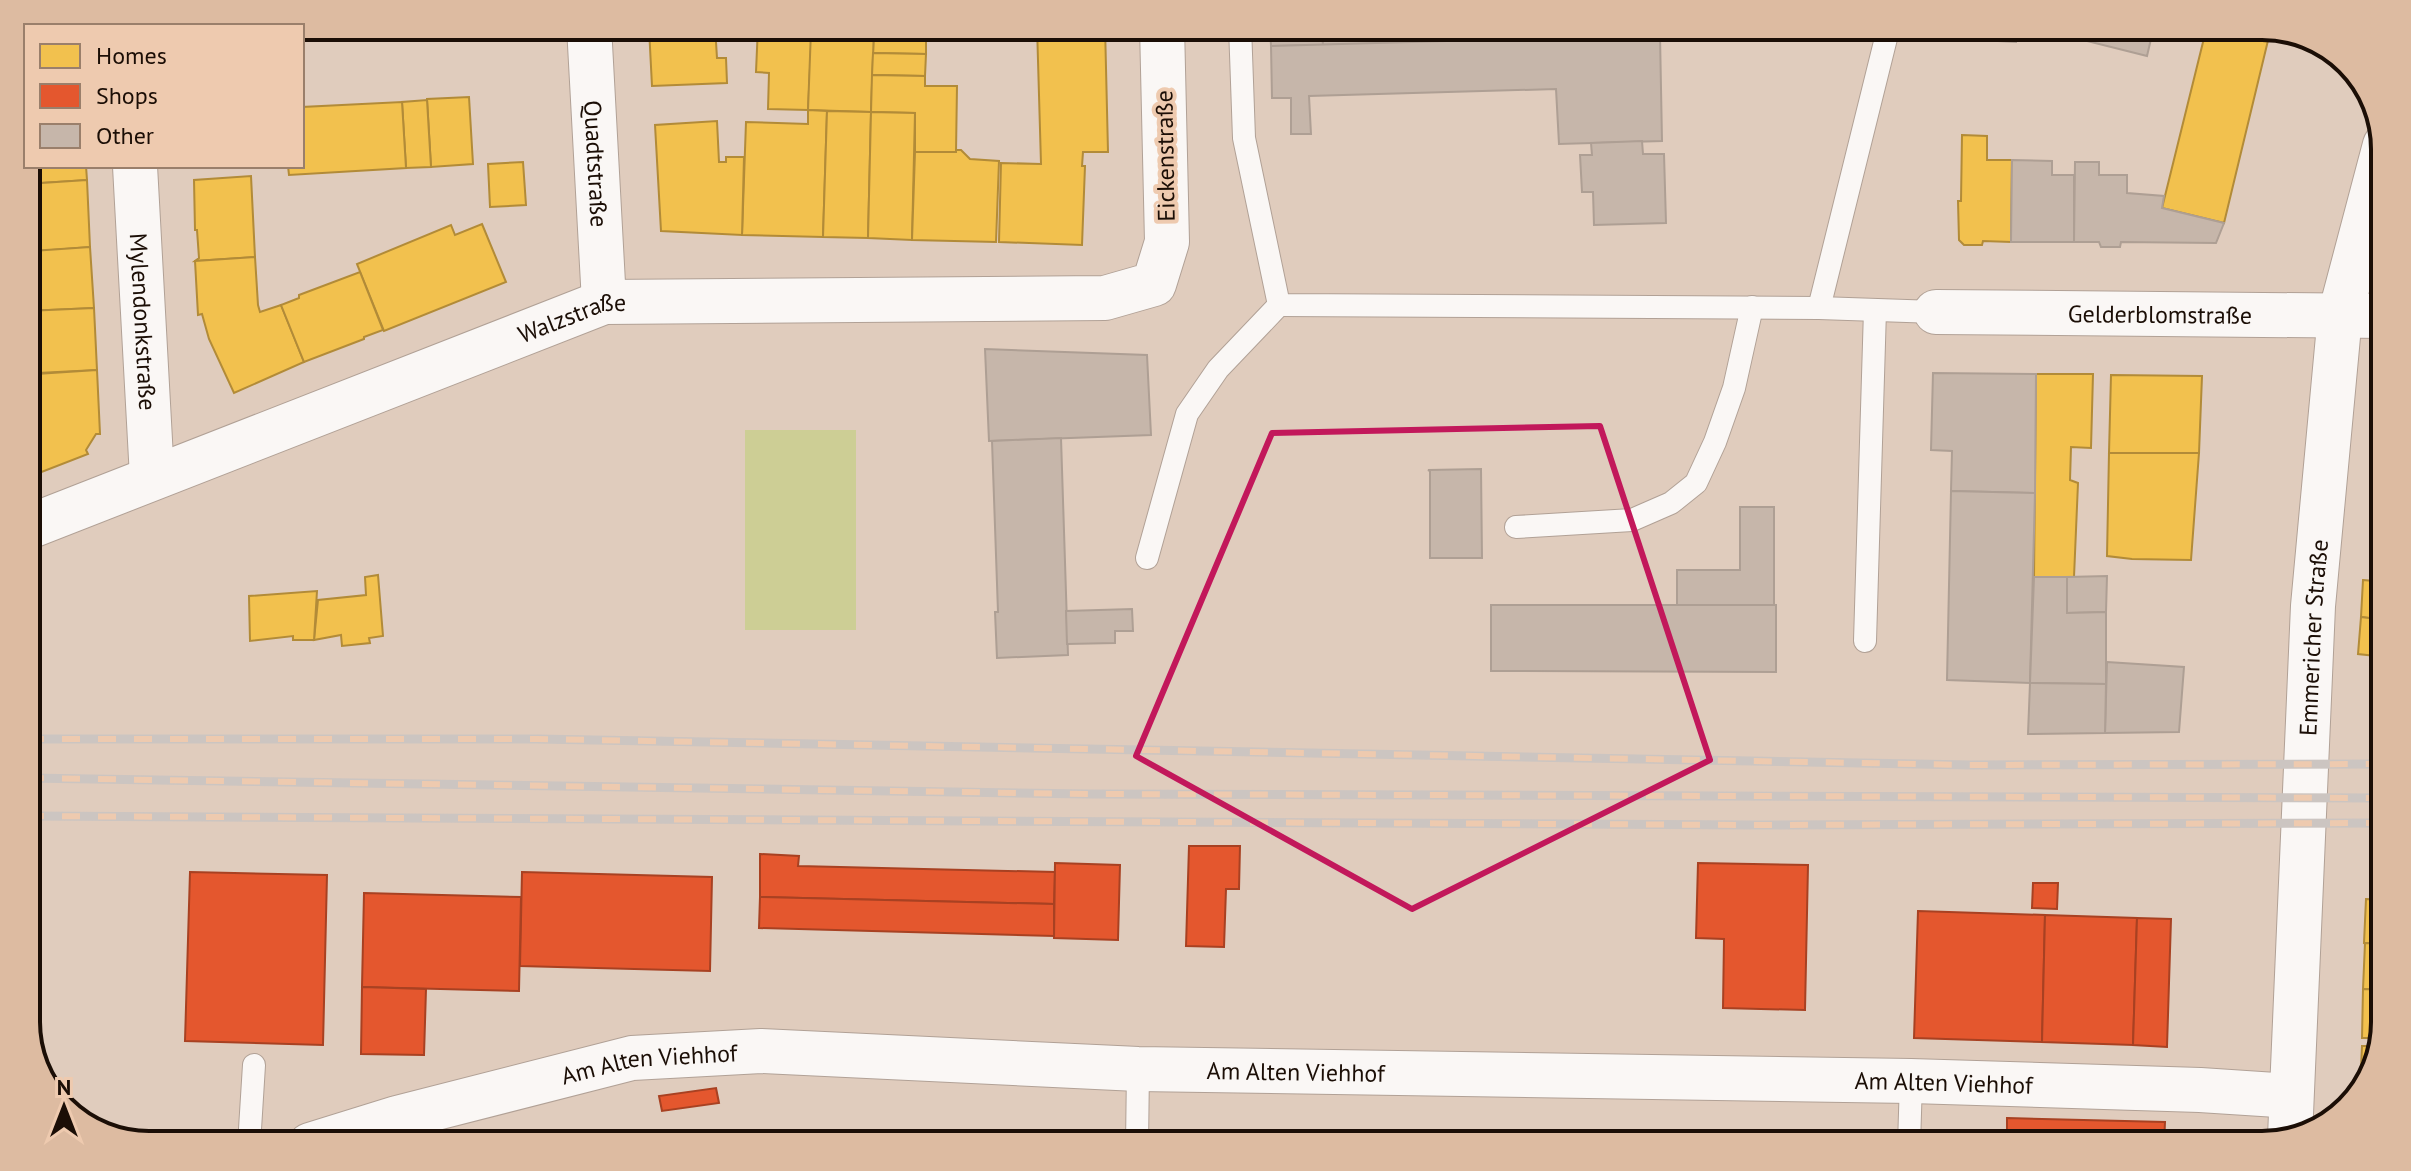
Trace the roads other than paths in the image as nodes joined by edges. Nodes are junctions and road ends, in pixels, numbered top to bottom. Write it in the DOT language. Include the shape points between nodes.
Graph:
graph roads {
  1 [pos="590,40"];
  2 [pos="1162,40"];
  3 [pos="1240,40"];
  4 [pos="1886,40"];
  5 [pos="135,168"];
  6 [pos="2371,198"];
  7 [pos="1154,284"];
  8 [pos="604,302"];
  9 [pos="1279,305"];
  10 [pos="1752,307"];
  11 [pos="1819,308"];
  12 [pos="1875,310"];
  13 [pos="1936,312"];
  14 [pos="2340,315"];
  15 [pos="2371,316"];
  16 [pos="152,477"];
  17 [pos="40,522"];
  18 [pos="1516,527"];
  19 [pos="1147,558"];
  20 [pos="1865,641"];
  21 [pos="254,1065"];
  22 [pos="1138,1069"];
  23 [pos="1911,1081"];
  24 [pos="2290,1116"];
  25 [pos="250,1131"];
  26 [pos="355,1131"];
  27 [pos="1137,1131"];
  28 [pos="1909,1131"];
  1 -- 8 [label="street, Quadtstraße"];
  2 -- 7 [label="street, Eickenstraße" via="1167,242"];
  3 -- 9 [label="lane" via="1244,138"];
  4 -- 11 [label="lane"];
  5 -- 16 [label="street, Mylendonkstraße"];
  6 -- 14 [label="street, Emmericher Straße"];
  7 -- 8 [label="street, Walzstraße" via="1105,298"];
  8 -- 16 [label="street, Walzstraße"];
  9 -- 10 [label="lane"];
  9 -- 19 [label="lane" via="1218,369 1187,414"];
  10 -- 11 [label="lane"];
  10 -- 18 [label="lane" via="1734,388 1696,483 1671,503 1632,520"];
  11 -- 12 [label="lane"];
  12 -- 13 [label="lane"];
  12 -- 20 [label="lane"];
  13 -- 14 [label="street, Gelderblomstraße"];
  14 -- 15 [label="street, Gelderblomstraße"];
  14 -- 24 [label="street, Emmericher Straße" via="2313,606"];
  16 -- 17 [label="street, Walzstraße"];
  21 -- 25 [label="lane"];
  22 -- 23 [label="street, Am Alten Viehhof"];
  22 -- 26 [label="street, Am Alten Viehhof" via="761,1051 632,1058"];
  22 -- 27 [label="lane"];
  23 -- 24 [label="street, Am Alten Viehhof" via="2200,1090"];
  23 -- 28 [label="lane"];
}
